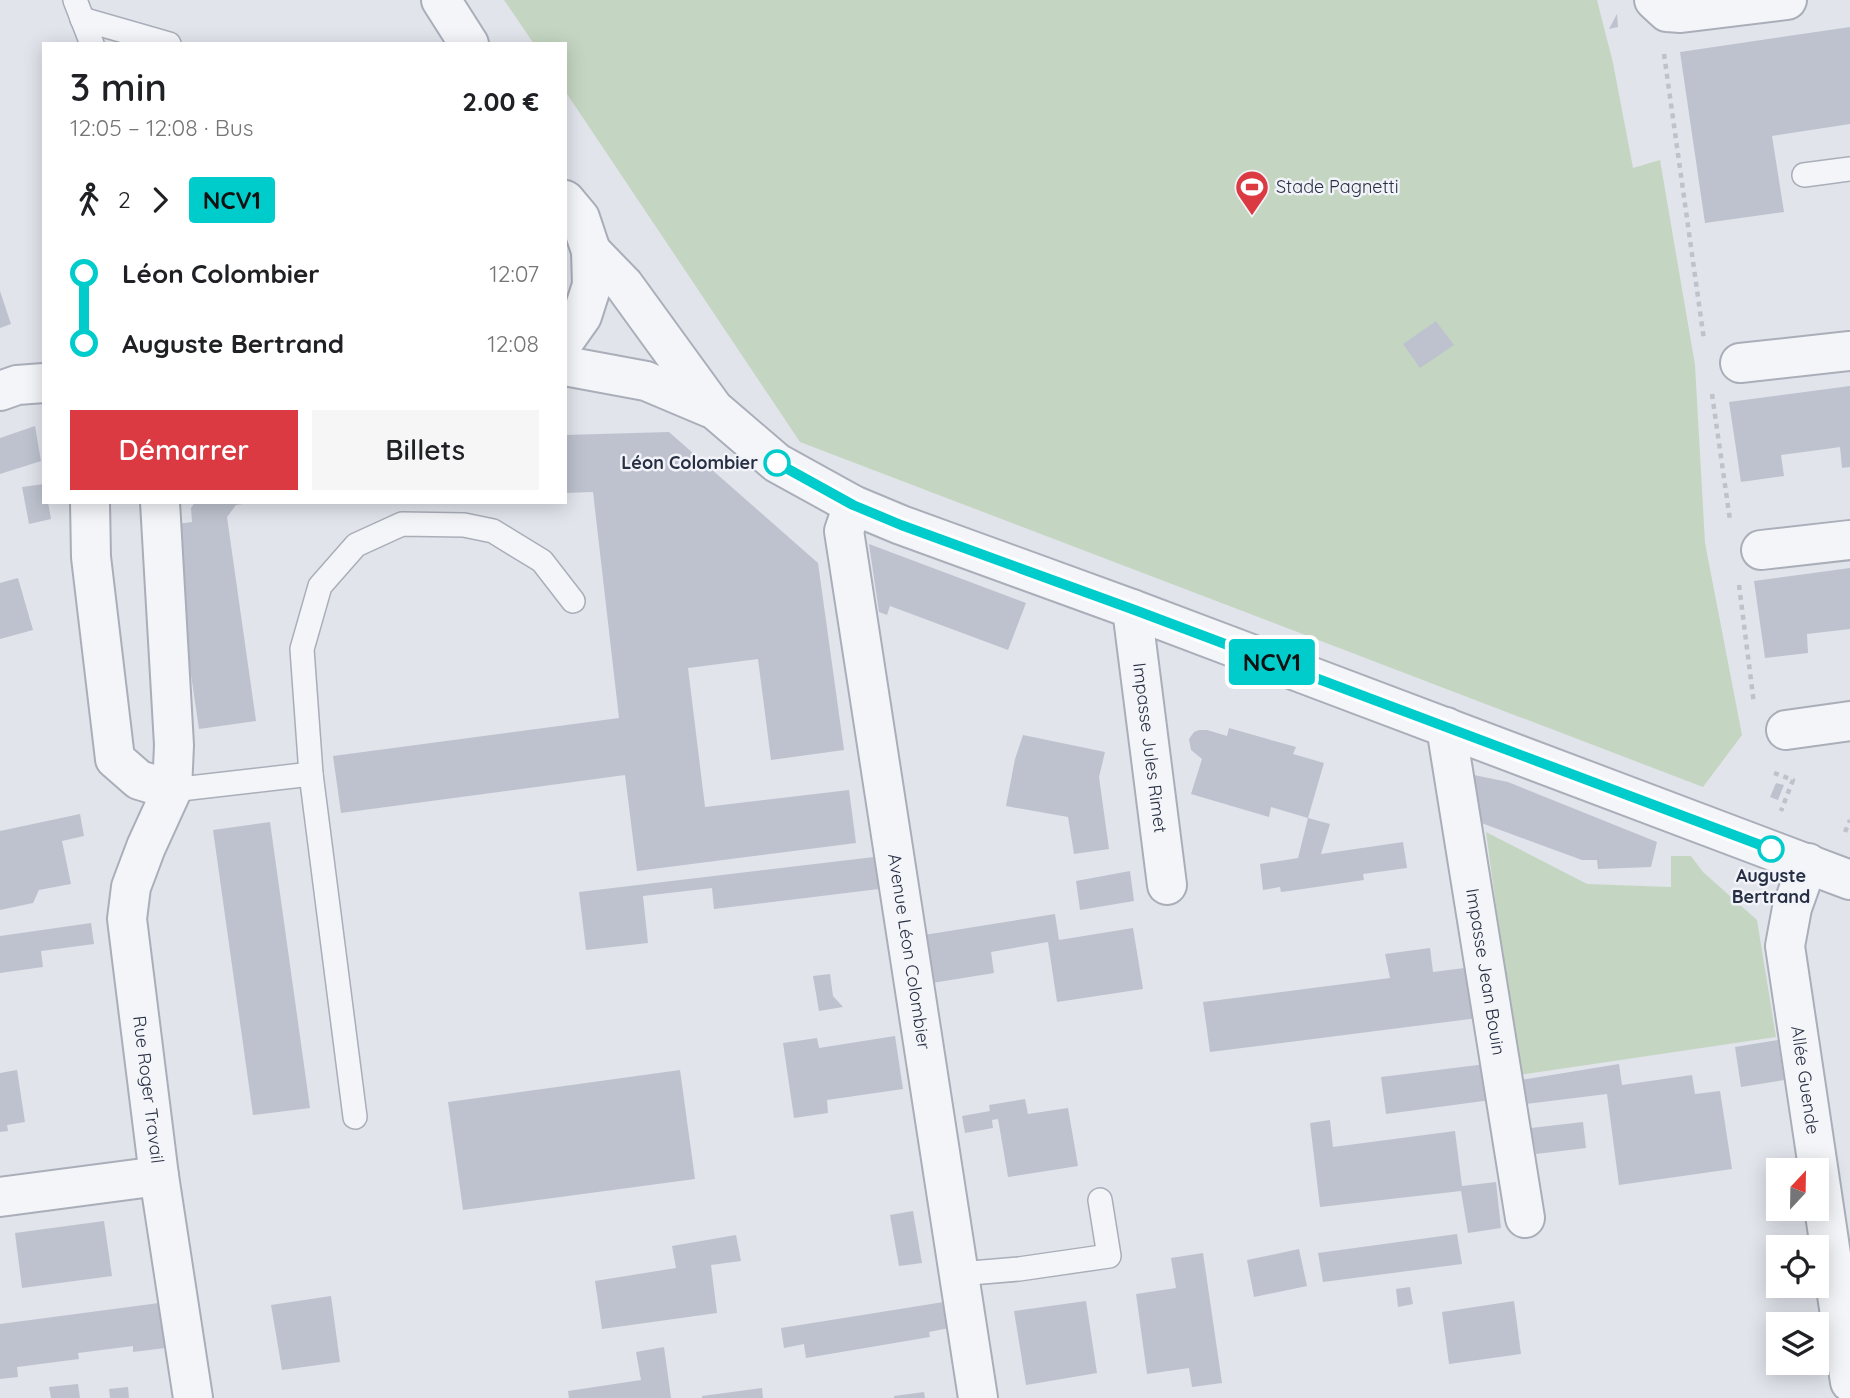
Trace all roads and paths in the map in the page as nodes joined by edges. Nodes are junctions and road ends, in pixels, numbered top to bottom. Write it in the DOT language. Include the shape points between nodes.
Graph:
graph roads {
  1 [pos="1787,0"];
  2 [pos="442,1"];
  3 [pos="1661,6"];
  4 [pos="79,9"];
  5 [pos="91,42"];
  6 [pos="164,42"];
  7 [pos="443,42"];
  8 [pos="468,42"];
  9 [pos="1850,169"];
  10 [pos="1804,175"];
  11 [pos="567,202"];
  12 [pos="591,251"];
  13 [pos="567,337"];
  14 [pos="1850,351"];
  15 [pos="1723,357"];
  16 [pos="567,366"];
  17 [pos="42,383"];
  18 [pos="0,391"];
  19 [pos="1712,392"];
  20 [pos="714,409"];
  21 [pos="90,504"];
  22 [pos="160,504"];
  23 [pos="853,505"];
  24 [pos="1731,528"];
  25 [pos="1850,540"];
  26 [pos="1761,550"];
  27 [pos="1738,582"];
  28 [pos="573,601"];
  29 [pos="1132,609"];
  30 [pos="1770,721"];
  31 [pos="1850,721"];
  32 [pos="1446,727"];
  33 [pos="1768,769"];
  34 [pos="311,774"];
  35 [pos="1793,780"];
  36 [pos="172,789"];
  37 [pos="1808,863"];
  38 [pos="1850,880"];
  39 [pos="1167,885"];
  40 [pos="355,1117"];
  41 [pos="159,1176"];
  42 [pos="0,1197"];
  43 [pos="1100,1200"];
  44 [pos="1525,1218"];
  45 [pos="959,1274"];
  46 [pos="1850,1381"];
  47 [pos="193,1398"];
  48 [pos="978,1398"];
  1 -- 3 [label="street" via="1695,12"];
  2 -- 7 [label="street"];
  2 -- 8 [label="street"];
  3 -- 15 [label="path" via="1663,53"];
  4 -- 5 [label="lane"];
  4 -- 6 [label="lane"];
  9 -- 10 [label="lane"];
  11 -- 12 [label="street" via="580,218"];
  12 -- 13 [label="street" via="592,285 582,316"];
  12 -- 20 [label="street" via="624,285"];
  14 -- 15 [label="street"];
  16 -- 20 [label="street" via="646,380"];
  17 -- 18 [label="street"];
  19 -- 24 [label="path"];
  20 -- 23 [label="street" via="777,463"];
  21 -- 36 [label="street" via="115,760 139,780"];
  22 -- 36 [label="street, Rue Roger Travail" via="174,745"];
  23 -- 29 [label="street"];
  23 -- 45 [label="street, Avenue Léon Colombier" via="844,531"];
  25 -- 26 [label="street"];
  27 -- 30 [label="path"];
  28 -- 34 [label="lane" via="542,561 492,531 464,525 402,524 356,545 320,586 302,649"];
  29 -- 32 [label="street"];
  29 -- 39 [label="street, Impasse Jules Rimet"];
  30 -- 31 [label="street"];
  32 -- 37 [label="street"];
  32 -- 44 [label="street, Impasse Jean Bouin"];
  33 -- 35 [label="path"];
  34 -- 36 [label="lane"];
  34 -- 40 [label="lane"];
  36 -- 41 [label="street, Rue Roger Travail" via="135,877 127,919"];
  37 -- 38 [label="street"];
  37 -- 46 [label="street, Allée Guende" via="1785,946"];
  41 -- 42 [label="street"];
  41 -- 47 [label="street, Rue Roger Travail"];
  43 -- 45 [label="lane" via="1109,1256"];
  45 -- 48 [label="street, Avenue Léon Colombier"];
}
